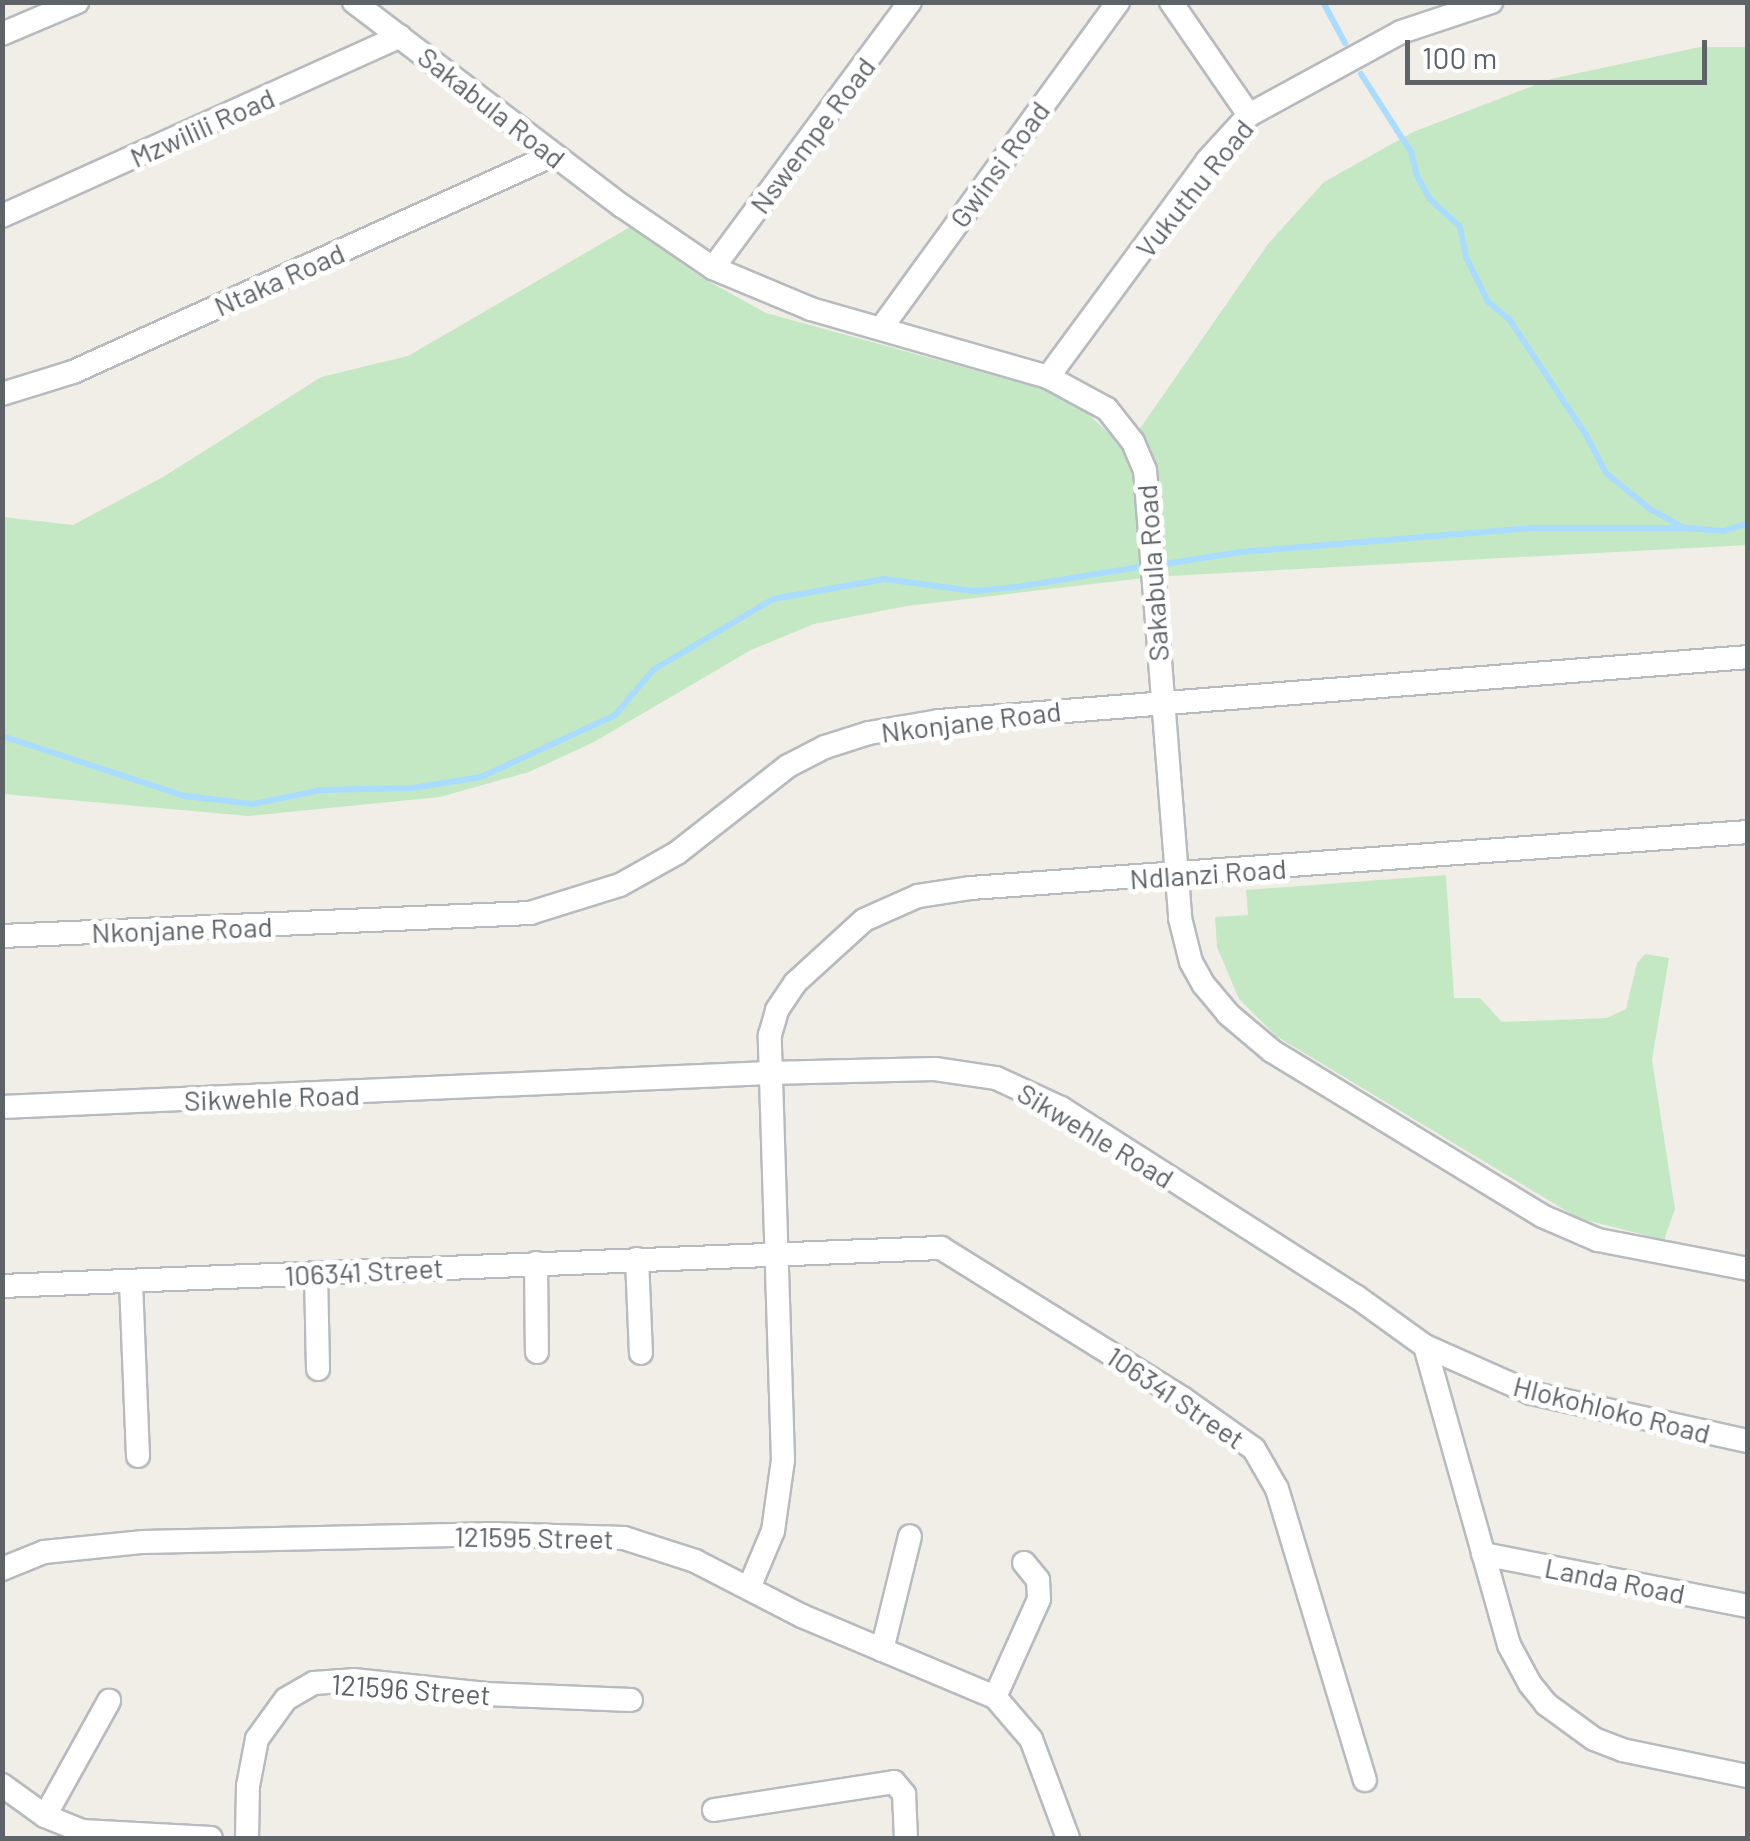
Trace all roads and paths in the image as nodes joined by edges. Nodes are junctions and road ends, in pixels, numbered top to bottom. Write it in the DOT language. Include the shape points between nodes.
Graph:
graph roads {
  1 [pos="77,2"];
  2 [pos="354,2"];
  3 [pos="910,2"];
  4 [pos="1118,2"];
  5 [pos="1172,2"];
  6 [pos="1491,2"];
  7 [pos="2,34"];
  8 [pos="400,36"];
  9 [pos="1249,115"];
  10 [pos="552,155"];
  11 [pos="2,216"];
  12 [pos="713,268"];
  13 [pos="882,326"];
  14 [pos="1048,377"];
  15 [pos="2,394"];
  16 [pos="1748,657"];
  17 [pos="1162,704"];
  18 [pos="1748,832"];
  19 [pos="1176,876"];
  20 [pos="2,936"];
  21 [pos="768,1073"];
  22 [pos="2,1108"];
  23 [pos="776,1252"];
  24 [pos="637,1258"];
  25 [pos="536,1264"];
  26 [pos="1748,1269"];
  27 [pos="316,1273"];
  28 [pos="131,1282"];
  29 [pos="2,1286"];
  30 [pos="1425,1346"];
  31 [pos="537,1352"];
  32 [pos="641,1353"];
  33 [pos="318,1370"];
  34 [pos="1748,1441"];
  35 [pos="138,1456"];
  36 [pos="910,1536"];
  37 [pos="1483,1554"];
  38 [pos="1024,1563"];
  39 [pos="2,1569"];
  40 [pos="749,1588"];
  41 [pos="1748,1606"];
  42 [pos="882,1650"];
  43 [pos="995,1697"];
  44 [pos="631,1700"];
  45 [pos="108,1701"];
  46 [pos="1748,1776"];
  47 [pos="1365,1780"];
  48 [pos="2,1785"];
  49 [pos="714,1810"];
  50 [pos="44,1816"];
  51 [pos="211,1838"];
  52 [pos="248,1838"];
  53 [pos="906,1838"];
  54 [pos="1068,1838"];
  1 -- 7 [label="street"];
  2 -- 8 [label="street, Sakabula Road"];
  3 -- 12 [label="street, Nswempe Road"];
  4 -- 13 [label="street, Gwinsi Road"];
  5 -- 9 [label="street"];
  6 -- 9 [label="street, Vukuthu Road" via="1401,32"];
  8 -- 10 [label="street, Sakabula Road"];
  8 -- 11 [label="street, Mzwilili Road"];
  9 -- 14 [label="street, Vukuthu Road" via="1207,161"];
  10 -- 12 [label="street, Sakabula Road"];
  10 -- 15 [label="street, Ntaka Road" via="73,372"];
  12 -- 13 [label="street, Sakabula Road" via="811,309"];
  13 -- 14 [label="street, Sakabula Road"];
  14 -- 17 [label="street, Sakabula Road" via="1106,409 1133,442 1144,470"];
  16 -- 17 [label="street, Nkonjane Road"];
  17 -- 19 [label="street, Sakabula Road"];
  17 -- 20 [label="street, Nkonjane Road" via="869,732 788,766 677,853 620,885 530,913"];
  18 -- 19 [label="street, Ndlanzi Road"];
  19 -- 21 [label="street, Ndlanzi Road" via="971,888 891,905 864,920 794,983 777,1010"];
  19 -- 26 [label="street, Sakabula Road" via="1191,962 1228,1014 1272,1051 1567,1228"];
  21 -- 22 [label="street, Sikwehle Road"];
  21 -- 23 [label="street"];
  21 -- 30 [label="street, Sikwehle Road" via="935,1069 1027,1090"];
  23 -- 24 [label="street, 106341 Street"];
  23 -- 40 [label="street" via="784,1418 780,1492"];
  23 -- 47 [label="street, 106341 Street" via="928,1246 955,1254 1239,1436 1277,1489"];
  24 -- 25 [label="street, 106341 Street"];
  24 -- 32 [label="street"];
  25 -- 27 [label="street, 106341 Street"];
  25 -- 31 [label="street"];
  27 -- 28 [label="street, 106341 Street"];
  27 -- 33 [label="street"];
  28 -- 29 [label="street, 106341 Street"];
  28 -- 35 [label="street"];
  30 -- 34 [label="street, Hlokohloko Road" via="1530,1393"];
  30 -- 37 [label="street"];
  36 -- 42 [label="street"];
  37 -- 41 [label="street, Landa Road"];
  37 -- 46 [label="street" via="1521,1670 1571,1726 1622,1750"];
  38 -- 43 [label="street" via="1038,1580 1039,1599"];
  39 -- 40 [label="street, 121595 Street" via="44,1552 143,1542 593,1535 652,1546"];
  40 -- 42 [label="street, 121595 Street"];
  42 -- 43 [label="street, 121595 Street"];
  43 -- 54 [label="street, 121595 Street" via="1031,1738"];
  44 -- 52 [label="street, 121596 Street" via="354,1680 314,1683 286,1699 257,1739"];
  45 -- 50 [label="street"];
  48 -- 50 [label="street"];
  49 -- 53 [label="street" via="894,1782 904,1794"];
  50 -- 51 [label="street" via="82,1831"];
}
